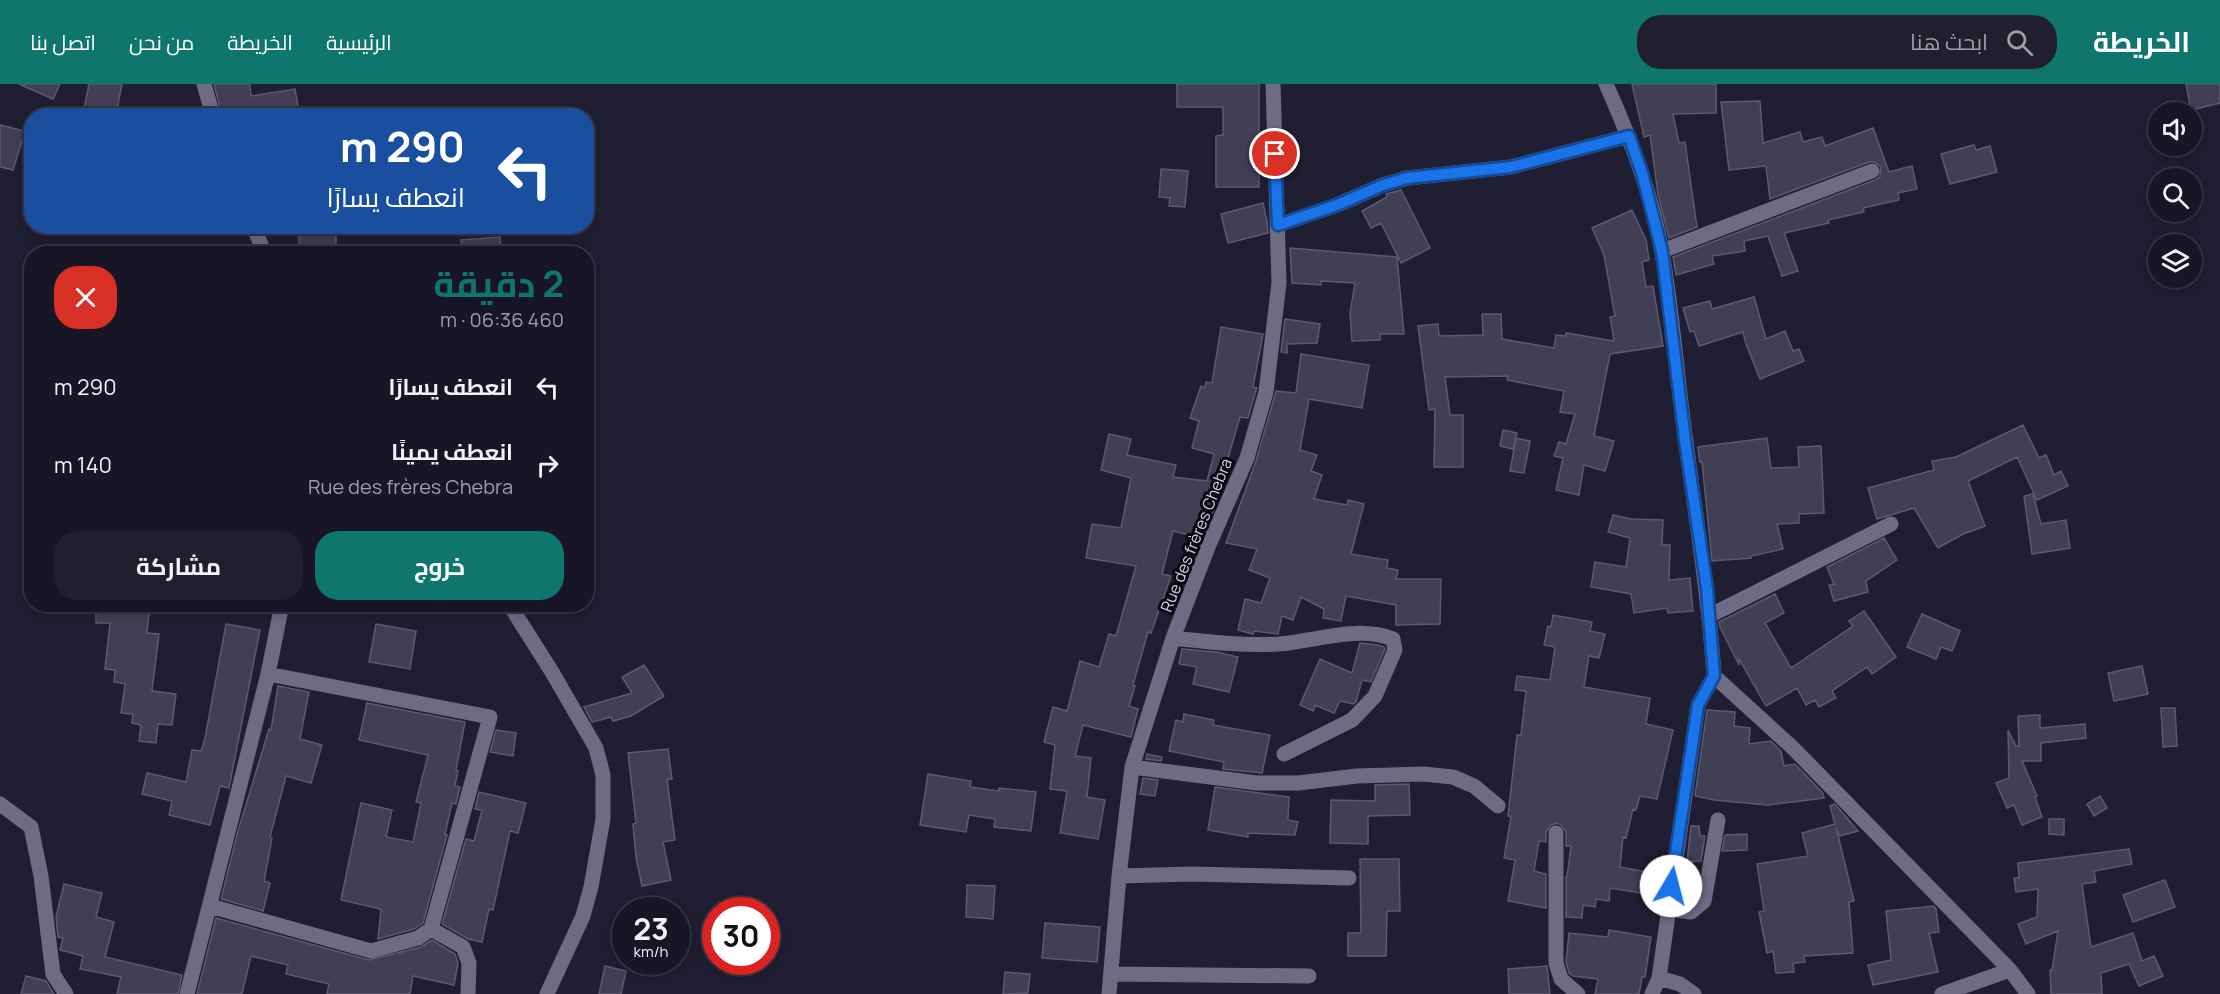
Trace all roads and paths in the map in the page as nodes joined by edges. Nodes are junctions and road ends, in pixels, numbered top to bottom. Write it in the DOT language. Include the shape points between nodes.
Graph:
graph roads {
  1 [pos="204,84"];
  2 [pos="1273,84"];
  3 [pos="1606,84"];
  4 [pos="211,108"];
  5 [pos="1629,136"];
  6 [pos="1872,171"];
  7 [pos="1278,225"];
  8 [pos="1662,251"];
  9 [pos="1892,524"];
  10 [pos="280,612"];
  11 [pos="514,612"];
  12 [pos="1709,616"];
  13 [pos="1173,638"];
  14 [pos="268,674"];
  15 [pos="1714,676"];
  16 [pos="1284,753"];
  17 [pos="1132,766"];
  18 [pos="0,804"];
  19 [pos="1497,806"];
  20 [pos="1718,820"];
  21 [pos="1556,833"];
  22 [pos="1119,876"];
  23 [pos="1349,878"];
  24 [pos="210,906"];
  25 [pos="1668,909"];
  26 [pos="431,929"];
  27 [pos="2010,970"];
  28 [pos="1111,974"];
  29 [pos="1309,976"];
  30 [pos="1659,978"];
  31 [pos="66,994"];
  32 [pos="187,994"];
  33 [pos="468,994"];
  34 [pos="547,994"];
  35 [pos="1109,994"];
  36 [pos="1578,994"];
  37 [pos="1652,994"];
  38 [pos="1694,994"];
  39 [pos="1942,994"];
  40 [pos="2028,994"];
  1 -- 4 [label="street"];
  2 -- 7 [label="street, Rue des frères Chebra"];
  3 -- 5 [label="street"];
  5 -- 7 [label="street" via="1511,167 1407,178"];
  5 -- 8 [label="street"];
  6 -- 8 [label="street"];
  7 -- 13 [label="street, Rue des frères Chebra" via="1279,283 1266,392 1246,458"];
  8 -- 12 [label="street"];
  9 -- 12 [label="street"];
  10 -- 14 [label="street"];
  11 -- 34 [label="street" via="596,748 603,775 603,819 591,887 583,916"];
  12 -- 15 [label="street"];
  13 -- 16 [label="street" via="1277,644 1379,633 1393,639 1395,650 1375,696 1352,720"];
  13 -- 17 [label="street, Rue des frères Chebra"];
  14 -- 24 [label="street"];
  14 -- 26 [label="street" via="490,717"];
  15 -- 25 [label="street" via="1698,705"];
  15 -- 27 [label="street" via="1793,748"];
  17 -- 19 [label="street" via="1257,783 1357,776 1453,777 1474,786"];
  17 -- 22 [label="street, Rue des frères Chebra"];
  18 -- 31 [label="street" via="31,827 53,974"];
  20 -- 25 [label="street" via="1704,901 1691,912"];
  21 -- 36 [label="street" via="1556,963 1561,979"];
  22 -- 23 [label="street"];
  22 -- 28 [label="street, Rue des frères Chebra"];
  24 -- 26 [label="street" via="371,951 418,938"];
  24 -- 32 [label="street"];
  25 -- 30 [label="street"];
  26 -- 33 [label="street" via="463,946 469,963"];
  27 -- 39 [label="street"];
  27 -- 40 [label="street"];
  28 -- 29 [label="street"];
  28 -- 35 [label="street, Rue des frères Chebra"];
  30 -- 37 [label="street"];
  30 -- 38 [label="street" via="1680,984"];
}
